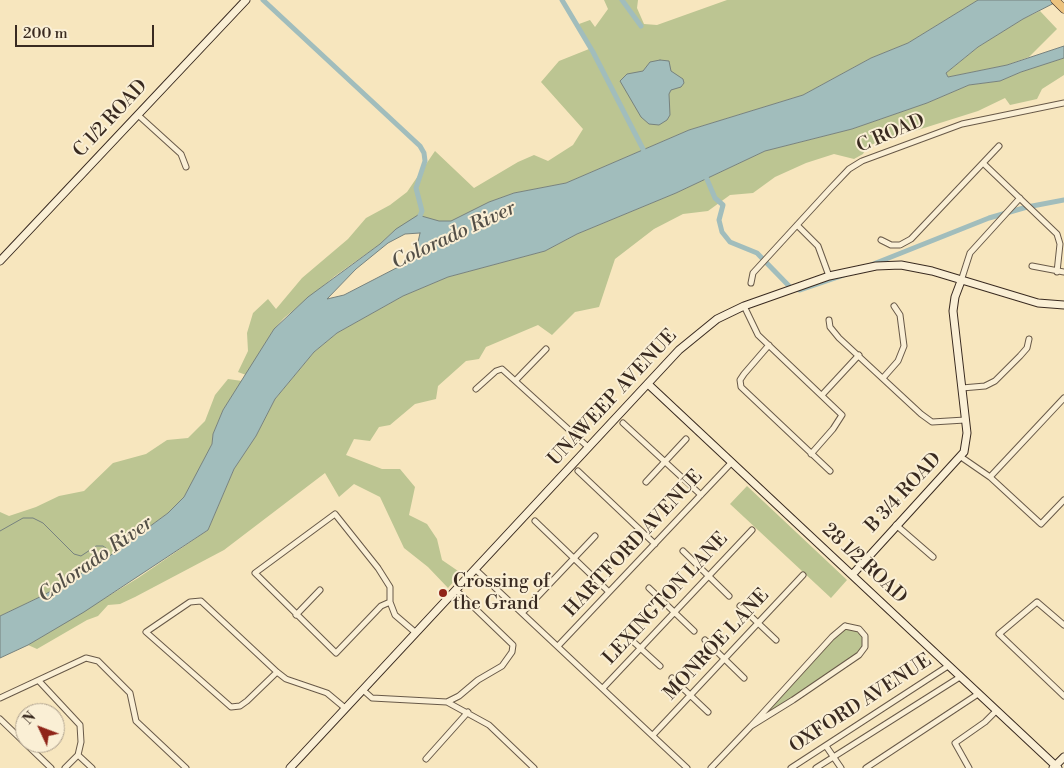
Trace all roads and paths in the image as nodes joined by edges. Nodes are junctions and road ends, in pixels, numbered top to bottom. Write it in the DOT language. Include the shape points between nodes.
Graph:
graph roads {
  1 [pos="246,0"];
  2 [pos="1055,0"];
  3 [pos="1064,9"];
  4 [pos="1064,103"];
  5 [pos="138,115"];
  6 [pos="999,146"];
  7 [pos="982,163"];
  8 [pos="186,167"];
  9 [pos="1020,198"];
  10 [pos="798,225"];
  11 [pos="881,240"];
  12 [pos="0,261"];
  13 [pos="1032,266"];
  14 [pos="1057,272"];
  15 [pos="1064,272"];
  16 [pos="829,276"];
  17 [pos="961,280"];
  18 [pos="751,282"];
  19 [pos="1064,305"];
  20 [pos="744,306"];
  21 [pos="894,306"];
  22 [pos="829,320"];
  23 [pos="1029,339"];
  24 [pos="769,345"];
  25 [pos="546,349"];
  26 [pos="859,355"];
  27 [pos="883,378"];
  28 [pos="516,380"];
  29 [pos="648,384"];
  30 [pos="962,388"];
  31 [pos="476,389"];
  32 [pos="822,395"];
  33 [pos="1063,400"];
  34 [pos="966,420"];
  35 [pos="623,423"];
  36 [pos="686,439"];
  37 [pos="588,447"];
  38 [pos="811,454"];
  39 [pos="961,457"];
  40 [pos="665,462"];
  41 [pos="732,462"];
  42 [pos="578,471"];
  43 [pos="830,471"];
  44 [pos="990,477"];
  45 [pos="646,482"];
  46 [pos="701,495"];
  47 [pos="1064,500"];
  48 [pos="535,521"];
  49 [pos="896,525"];
  50 [pos="752,530"];
  51 [pos="595,536"];
  52 [pos="655,544"];
  53 [pos="683,551"];
  54 [pos="933,557"];
  55 [pos="574,558"];
  56 [pos="475,569"];
  57 [pos="852,574"];
  58 [pos="708,576"];
  59 [pos="803,576"];
  60 [pos="649,588"];
  61 [pos="320,590"];
  62 [pos="456,590"];
  63 [pos="609,592"];
  64 [pos="729,596"];
  65 [pos="390,602"];
  66 [pos="740,606"];
  67 [pos="674,612"];
  68 [pos="522,613"];
  69 [pos="296,615"];
  70 [pos="758,623"];
  71 [pos="1064,625"];
  72 [pos="694,631"];
  73 [pos="416,632"];
  74 [pos="627,636"];
  75 [pos="705,640"];
  76 [pos="776,640"];
  77 [pos="558,646"];
  78 [pos="640,648"];
  79 [pos="724,659"];
  80 [pos="660,666"];
  81 [pos="948,666"];
  82 [pos="277,672"];
  83 [pos="960,677"];
  84 [pos="672,678"];
  85 [pos="744,678"];
  86 [pos="39,681"];
  87 [pos="603,688"];
  88 [pos="363,690"];
  89 [pos="978,694"];
  90 [pos="691,695"];
  91 [pos="1064,696"];
  92 [pos="0,698"];
  93 [pos="447,702"];
  94 [pos="345,708"];
  95 [pos="996,711"];
  96 [pos="468,712"];
  97 [pos="708,712"];
  98 [pos="0,719"];
  99 [pos="751,726"];
  100 [pos="653,736"];
  101 [pos="826,746"];
  102 [pos="78,755"];
  103 [pos="834,757"];
  104 [pos="1064,757"];
  105 [pos="426,759"];
  106 [pos="1055,767"];
  107 [pos="51,768"];
  108 [pos="65,768"];
  109 [pos="92,768"];
  110 [pos="186,768"];
  111 [pos="290,768"];
  112 [pos="534,768"];
  113 [pos="687,768"];
  114 [pos="711,768"];
  115 [pos="791,768"];
  116 [pos="816,768"];
  117 [pos="841,768"];
  118 [pos="866,768"];
  119 [pos="969,768"];
  1 -- 5 [label="street, C 1/2 ROAD"];
  2 -- 3 [label="main road"];
  4 -- 10 [label="street, C ROAD" via="962,124 862,160 836,182"];
  5 -- 8 [label="street" via="181,154"];
  5 -- 12 [label="street, C 1/2 ROAD"];
  6 -- 7 [label="street"];
  7 -- 9 [label="street"];
  7 -- 11 [label="street" via="912,239 891,246"];
  9 -- 14 [label="street" via="1057,234 1060,244"];
  9 -- 17 [label="street" via="970,253"];
  10 -- 16 [label="street" via="818,246"];
  10 -- 18 [label="street, C ROAD" via="753,273"];
  13 -- 14 [label="street"];
  14 -- 15 [label="street"];
  16 -- 17 [label="street, UNAWEEP AVENUE" via="876,266 902,265"];
  16 -- 20 [label="street, UNAWEEP AVENUE"];
  17 -- 19 [label="street, UNAWEEP AVENUE" via="1038,303"];
  17 -- 30 [label="street" via="953,311"];
  20 -- 24 [label="street" via="754,330"];
  20 -- 29 [label="street, UNAWEEP AVENUE" via="693,337"];
  21 -- 27 [label="street" via="900,315 904,346 898,361"];
  22 -- 26 [label="street" via="832,329"];
  23 -- 30 [label="street" via="1021,356 995,381 985,386"];
  24 -- 32 [label="street"];
  24 -- 38 [label="street" via="739,384"];
  25 -- 28 [label="street"];
  26 -- 27 [label="street"];
  26 -- 32 [label="street"];
  27 -- 34 [label="street" via="932,422"];
  28 -- 31 [label="street" via="499,369"];
  28 -- 37 [label="street"];
  29 -- 37 [label="street, UNAWEEP AVENUE"];
  29 -- 41 [label="street, 28 1/2 ROAD"];
  30 -- 34 [label="street"];
  32 -- 38 [label="street" via="842,415"];
  33 -- 44 [label="street"];
  34 -- 39 [label="street" via="966,446"];
  35 -- 40 [label="street"];
  36 -- 40 [label="street"];
  37 -- 56 [label="street, UNAWEEP AVENUE"];
  38 -- 43 [label="street"];
  39 -- 44 [label="street"];
  39 -- 49 [label="street, B 3/4 ROAD"];
  40 -- 45 [label="street"];
  40 -- 46 [label="street"];
  41 -- 46 [label="street, HARTFORD AVENUE"];
  41 -- 57 [label="street, 28 1/2 ROAD"];
  42 -- 52 [label="street"];
  44 -- 47 [label="street" via="1041,524"];
  46 -- 52 [label="street, HARTFORD AVENUE"];
  48 -- 55 [label="street"];
  49 -- 54 [label="street"];
  49 -- 57 [label="street, B 3/4 ROAD"];
  50 -- 58 [label="street, LEXINGTON LANE"];
  51 -- 55 [label="street"];
  52 -- 63 [label="street, HARTFORD AVENUE"];
  53 -- 58 [label="street"];
  55 -- 63 [label="street"];
  55 -- 68 [label="street"];
  56 -- 62 [label="street, UNAWEEP AVENUE"];
  56 -- 68 [label="street"];
  57 -- 81 [label="street, 28 1/2 ROAD"];
  58 -- 64 [label="street"];
  58 -- 67 [label="street, LEXINGTON LANE"];
  59 -- 70 [label="street, MONROE LANE"];
  60 -- 67 [label="street"];
  61 -- 69 [label="street"];
  62 -- 73 [label="street, UNAWEEP AVENUE"];
  62 -- 93 [label="street" via="513,645 507,661"];
  63 -- 77 [label="street, HARTFORD AVENUE"];
  65 -- 69 [label="street" via="381,606 336,653"];
  65 -- 69 [label="street" via="390,587 335,514 255,573"];
  65 -- 73 [label="street" via="395,615"];
  66 -- 70 [label="street"];
  67 -- 72 [label="street"];
  67 -- 78 [label="street, LEXINGTON LANE"];
  68 -- 77 [label="street"];
  70 -- 76 [label="street"];
  70 -- 79 [label="street, MONROE LANE"];
  71 -- 91 [label="street" via="1037,602 1000,634"];
  73 -- 88 [label="street, UNAWEEP AVENUE"];
  74 -- 78 [label="street"];
  75 -- 79 [label="street"];
  77 -- 87 [label="street"];
  78 -- 80 [label="street"];
  78 -- 87 [label="street, LEXINGTON LANE"];
  79 -- 85 [label="street"];
  79 -- 90 [label="street, MONROE LANE"];
  81 -- 83 [label="street, 28 1/2 ROAD"];
  81 -- 101 [label="street, OXFORD AVENUE"];
  82 -- 82 [label="street" via="201,601 190,602 146,632 231,707 247,701"];
  82 -- 94 [label="street" via="286,679 327,693"];
  83 -- 89 [label="street, 28 1/2 ROAD"];
  83 -- 103 [label="street, OXFORD AVENUE"];
  84 -- 90 [label="street"];
  86 -- 92 [label="street"];
  86 -- 102 [label="street" via="80,725"];
  86 -- 110 [label="street" via="86,658 98,661 130,693 136,721"];
  87 -- 100 [label="street"];
  88 -- 93 [label="street" via="372,698"];
  88 -- 94 [label="street, UNAWEEP AVENUE"];
  89 -- 95 [label="street, 28 1/2 ROAD"];
  89 -- 118 [label="street"];
  90 -- 97 [label="street"];
  90 -- 100 [label="street, MONROE LANE"];
  93 -- 96 [label="street"];
  94 -- 111 [label="street, UNAWEEP AVENUE"];
  95 -- 106 [label="street, 28 1/2 ROAD"];
  95 -- 119 [label="street" via="955,743"];
  96 -- 105 [label="street"];
  96 -- 112 [label="street" via="489,725"];
  98 -- 107 [label="street"];
  99 -- 99 [label="street" via="859,655 865,647 862,632 849,626 839,630"];
  99 -- 114 [label="street"];
  100 -- 113 [label="street"];
  101 -- 103 [label="street"];
  101 -- 115 [label="street, OXFORD AVENUE"];
  102 -- 108 [label="street"];
  102 -- 109 [label="street"];
  103 -- 116 [label="street, OXFORD AVENUE"];
  103 -- 117 [label="street"];
  104 -- 106 [label="street"];
}
